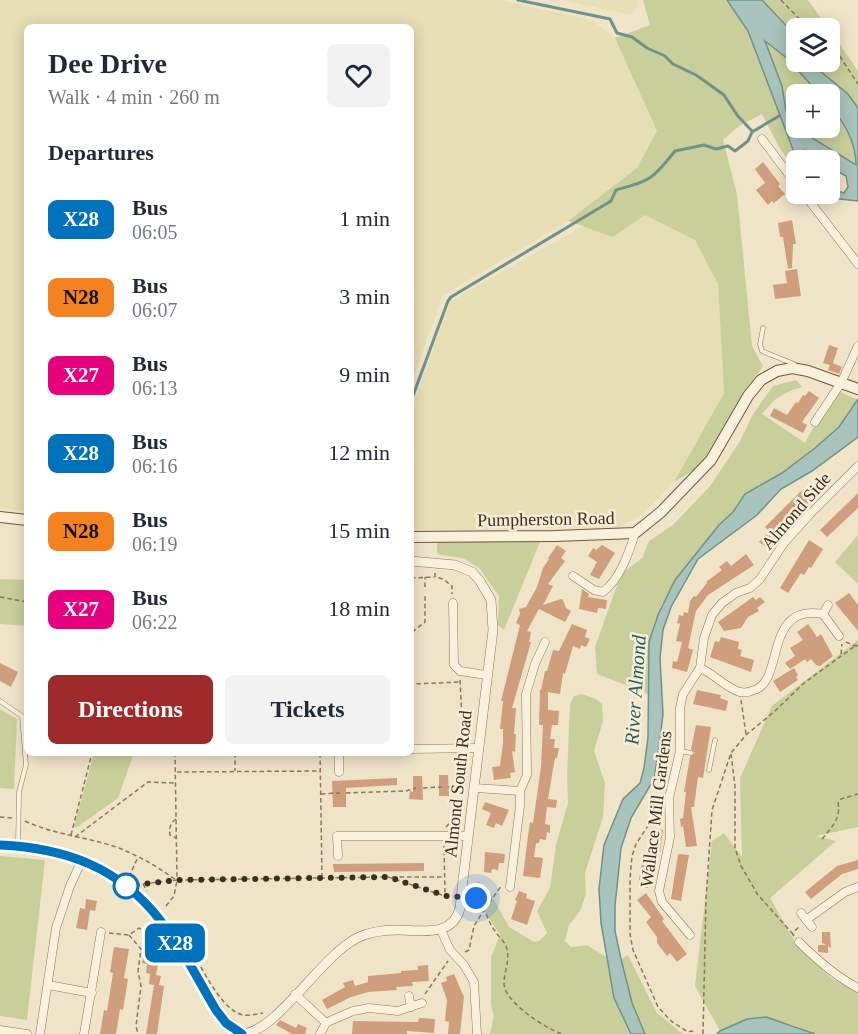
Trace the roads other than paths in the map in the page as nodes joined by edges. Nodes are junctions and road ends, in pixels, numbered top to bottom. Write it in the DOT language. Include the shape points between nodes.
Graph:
graph roads {
  1 [pos="762,139"];
  2 [pos="786,171"];
  3 [pos="812,204"];
  4 [pos="858,264"];
  5 [pos="763,328"];
  6 [pos="858,346"];
  7 [pos="808,370"];
  8 [pos="841,383"];
  9 [pos="855,388"];
  10 [pos="815,422"];
  11 [pos="858,466"];
  12 [pos="0,517"];
  13 [pos="24,520"];
  14 [pos="636,533"];
  15 [pos="414,537"];
  16 [pos="414,561"];
  17 [pos="573,576"];
  18 [pos="760,579"];
  19 [pos="453,603"];
  20 [pos="828,605"];
  21 [pos="823,614"];
  22 [pos="839,636"];
  23 [pos="545,642"];
  24 [pos="700,668"];
  25 [pos="486,675"];
  26 [pos="0,701"];
  27 [pos="24,740"];
  28 [pos="714,740"];
  29 [pos="479,748"];
  30 [pos="414,749"];
  31 [pos="680,751"];
  32 [pos="691,753"];
  33 [pos="703,755"];
  34 [pos="25,756"];
  35 [pos="339,756"];
  36 [pos="712,756"];
  37 [pos="709,770"];
  38 [pos="339,772"];
  39 [pos="475,788"];
  40 [pos="520,791"];
  41 [pos="468,836"];
  42 [pos="0,845"];
  43 [pos="18,846"];
  44 [pos="338,856"];
  45 [pos="82,860"];
  46 [pos="510,887"];
  47 [pos="858,887"];
  48 [pos="801,913"];
  49 [pos="806,920"];
  50 [pos="812,927"];
  51 [pos="441,930"];
  52 [pos="101,932"];
  53 [pos="690,935"];
  54 [pos="799,942"];
  55 [pos="48,985"];
  56 [pos="858,988"];
  57 [pos="92,993"];
  58 [pos="295,994"];
  59 [pos="409,996"];
  60 [pos="422,1003"];
  61 [pos="411,1007"];
  62 [pos="326,1023"];
  63 [pos="0,1030"];
  64 [pos="27,1034"];
  65 [pos="40,1034"];
  66 [pos="84,1034"];
  67 [pos="242,1034"];
  68 [pos="320,1034"];
  69 [pos="477,1034"];
  1 -- 2 [label="street"];
  3 -- 4 [label="street"];
  5 -- 7 [label="lane" via="762,351"];
  6 -- 8 [label="street"];
  7 -- 8 [label="main road, Pumpherston Road"];
  7 -- 14 [label="main road, Pumpherston Road" via="777,371 761,380 711,460 662,512"];
  8 -- 9 [label="main road, Pumpherston Road"];
  8 -- 10 [label="street"];
  11 -- 18 [label="street, Almond Side" via="790,536"];
  12 -- 13 [label="main road"];
  14 -- 15 [label="main road, Pumpherston Road"];
  14 -- 17 [label="street" via="611,586 603,592"];
  16 -- 25 [label="street, Almond South Road" via="455,565 472,572 480,581 492,600"];
  18 -- 24 [label="street, Wallace Mill Gardens" via="722,603 712,615"];
  19 -- 25 [label="street" via="457,616 454,665 460,671"];
  20 -- 21 [label="street"];
  21 -- 22 [label="street"];
  21 -- 24 [label="street" via="808,612 783,628 770,674 759,689 740,692"];
  23 -- 40 [label="street" via="526,694 527,776"];
  24 -- 31 [label="street, Wallace Mill Gardens" via="681,701"];
  25 -- 29 [label="street, Almond South Road"];
  26 -- 27 [label="lane" via="22,716"];
  28 -- 36 [label="lane"];
  29 -- 30 [label="street"];
  29 -- 39 [label="street, Almond South Road"];
  31 -- 32 [label="lane"];
  31 -- 53 [label="street, Wallace Mill Gardens" via="669,798 670,837 659,891 662,902 679,915"];
  33 -- 36 [label="lane"];
  34 -- 43 [label="lane" via="19,792"];
  35 -- 38 [label="street"];
  36 -- 37 [label="lane"];
  39 -- 40 [label="street"];
  39 -- 41 [label="street, Almond South Road"];
  40 -- 46 [label="street"];
  41 -- 44 [label="street" via="328,836"];
  41 -- 51 [label="street, Almond South Road, bridge" via="458,916"];
  42 -- 43 [label="street"];
  43 -- 45 [label="street"];
  45 -- 55 [label="street" via="56,928"];
  45 -- 67 [label="street, bridge" via="108,873 152,909 216,1010"];
  47 -- 49 [label="street"];
  48 -- 49 [label="street"];
  49 -- 50 [label="street"];
  51 -- 58 [label="street" via="384,931 357,938 340,949"];
  51 -- 69 [label="street" via="474,982"];
  52 -- 57 [label="street"];
  54 -- 56 [label="street" via="818,961"];
  55 -- 57 [label="street"];
  55 -- 65 [label="street"];
  57 -- 66 [label="street"];
  58 -- 62 [label="street"];
  58 -- 67 [label="street" via="268,1023"];
  59 -- 61 [label="street"];
  60 -- 61 [label="street"];
  61 -- 62 [label="street" via="398,1011 361,1009"];
  62 -- 68 [label="street"];
  63 -- 64 [label="street"];
}
